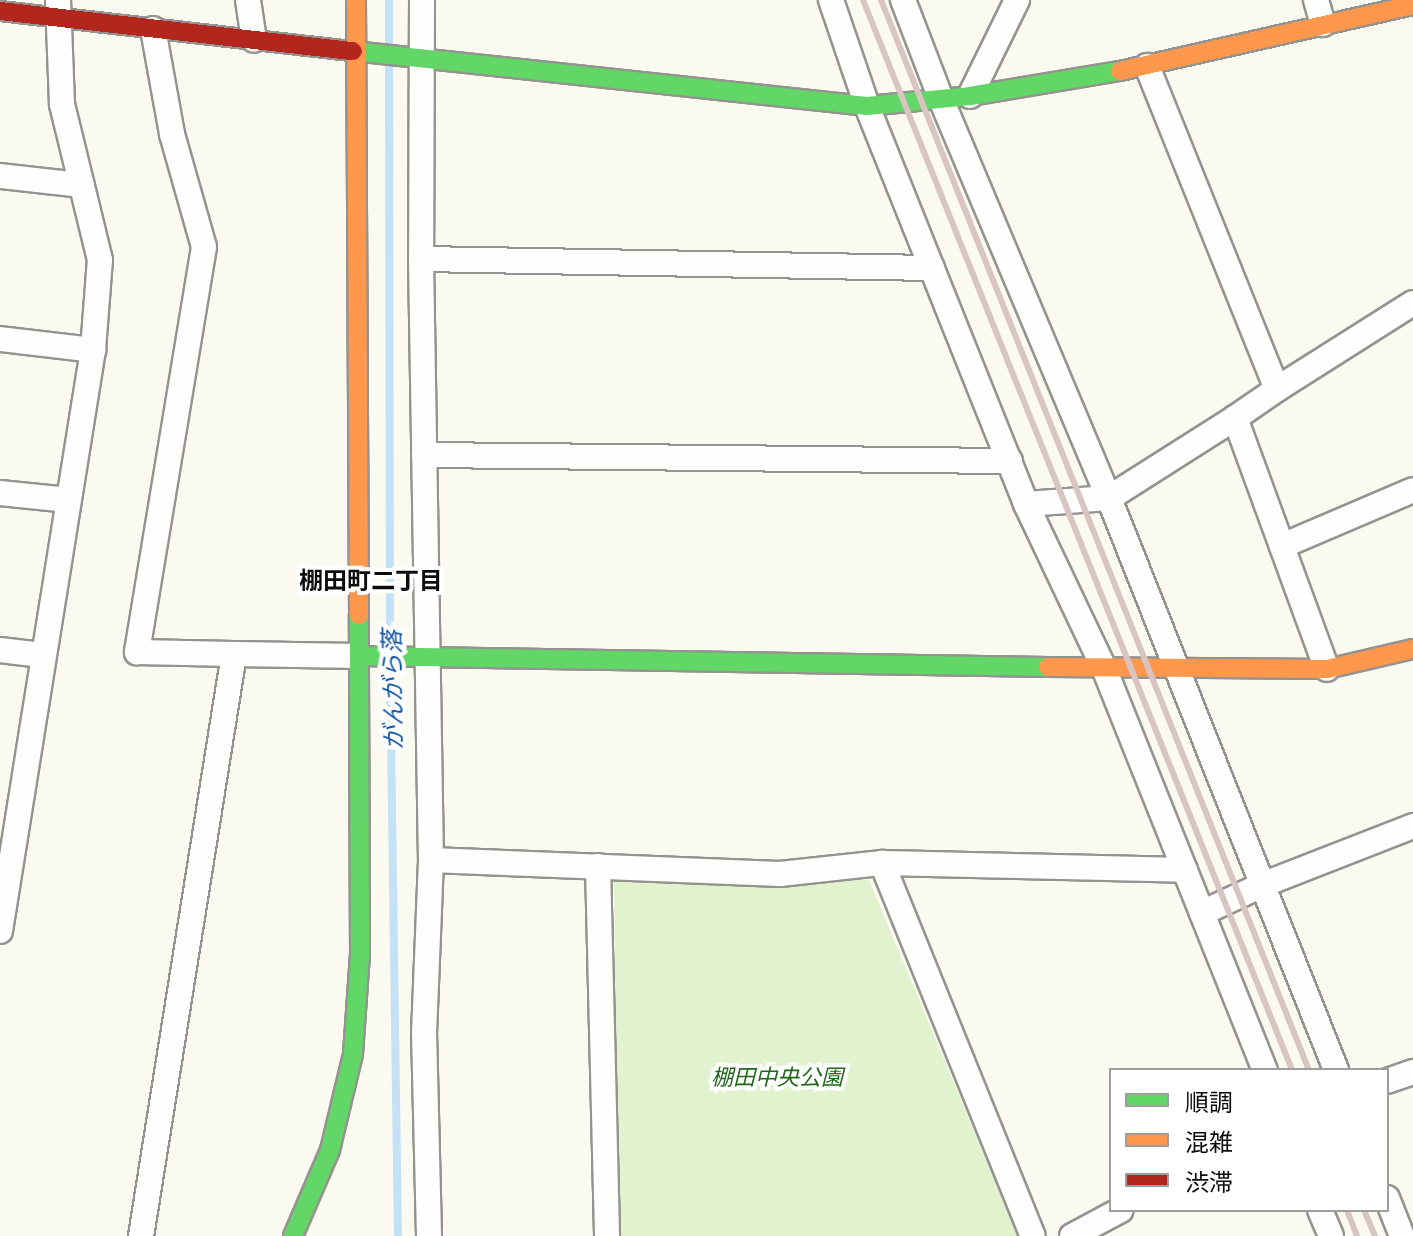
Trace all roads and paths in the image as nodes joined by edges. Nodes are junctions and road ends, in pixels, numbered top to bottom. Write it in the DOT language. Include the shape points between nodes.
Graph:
graph roads {
  1 [pos="248,0"];
  2 [pos="356,0"];
  3 [pos="422,0"];
  4 [pos="831,0"];
  5 [pos="903,0"];
  6 [pos="1017,0"];
  7 [pos="1316,0"];
  8 [pos="58,9"];
  9 [pos="1410,10"];
  10 [pos="0,11"];
  11 [pos="1323,24"];
  12 [pos="153,29"];
  13 [pos="254,40"];
  14 [pos="358,52"];
  15 [pos="422,59"];
  16 [pos="1147,66"];
  17 [pos="970,96"];
  18 [pos="941,99"];
  19 [pos="867,106"];
  20 [pos="0,176"];
  21 [pos="82,185"];
  22 [pos="421,259"];
  23 [pos="932,268"];
  24 [pos="1413,303"];
  25 [pos="0,339"];
  26 [pos="93,350"];
  27 [pos="1277,389"];
  28 [pos="1235,418"];
  29 [pos="424,455"];
  30 [pos="1010,461"];
  31 [pos="1413,490"];
  32 [pos="0,493"];
  33 [pos="1109,498"];
  34 [pos="69,500"];
  35 [pos="1026,504"];
  36 [pos="1282,546"];
  37 [pos="1413,649"];
  38 [pos="0,650"];
  39 [pos="234,654"];
  40 [pos="42,655"];
  41 [pos="359,656"];
  42 [pos="430,657"];
  43 [pos="1104,668"];
  44 [pos="1327,669"];
  45 [pos="1177,672"];
  46 [pos="10,809"];
  47 [pos="1413,826"];
  48 [pos="431,860"];
  49 [pos="882,863"];
  50 [pos="598,866"];
  51 [pos="1185,870"];
  52 [pos="1262,885"];
  53 [pos="1202,913"];
  54 [pos="0,931"];
  55 [pos="1264,1068"];
  56 [pos="1335,1068"];
  57 [pos="1413,1072"];
  58 [pos="1389,1080"];
  59 [pos="1389,1201"];
  60 [pos="1117,1212"];
  61 [pos="1321,1212"];
  62 [pos="1404,1223"];
  63 [pos="141,1236"];
  64 [pos="293,1236"];
  65 [pos="429,1236"];
  66 [pos="607,1236"];
  67 [pos="1033,1236"];
  68 [pos="1072,1236"];
  69 [pos="1331,1236"];
  1 -- 13 [label="street"];
  2 -- 14 [label="street"];
  3 -- 15 [label="street"];
  4 -- 19 [label="street"];
  5 -- 18 [label="street"];
  6 -- 17 [label="street"];
  7 -- 11 [label="street"];
  8 -- 10 [label="street"];
  8 -- 12 [label="street"];
  8 -- 21 [label="street" via="62,104"];
  9 -- 11 [label="street"];
  11 -- 16 [label="street"];
  12 -- 13 [label="street"];
  12 -- 39 [label="street" via="172,134 204,247 137,652"];
  13 -- 14 [label="street"];
  14 -- 15 [label="street"];
  14 -- 41 [label="street"];
  15 -- 19 [label="street"];
  15 -- 22 [label="street"];
  16 -- 17 [label="street"];
  16 -- 27 [label="street"];
  17 -- 18 [label="street"];
  18 -- 19 [label="street"];
  18 -- 33 [label="street"];
  19 -- 23 [label="street"];
  20 -- 21 [label="street"];
  21 -- 26 [label="street" via="100,260"];
  22 -- 23 [label="street"];
  22 -- 29 [label="street"];
  23 -- 30 [label="street"];
  24 -- 27 [label="street"];
  25 -- 26 [label="street"];
  26 -- 34 [label="street"];
  27 -- 28 [label="street"];
  28 -- 33 [label="street"];
  28 -- 36 [label="street"];
  29 -- 30 [label="street"];
  29 -- 42 [label="street"];
  30 -- 35 [label="street"];
  31 -- 36 [label="street"];
  32 -- 34 [label="street"];
  33 -- 35 [label="street"];
  33 -- 45 [label="street"];
  34 -- 40 [label="street"];
  35 -- 43 [label="street"];
  36 -- 44 [label="street"];
  37 -- 44 [label="street"];
  38 -- 40 [label="street"];
  39 -- 41 [label="street"];
  39 -- 63 [label="street"];
  40 -- 46 [label="street"];
  41 -- 42 [label="street"];
  41 -- 64 [label="street" via="360,955 353,1054 330,1150"];
  42 -- 43 [label="street"];
  42 -- 48 [label="street"];
  43 -- 45 [label="street"];
  43 -- 51 [label="street"];
  44 -- 45 [label="street"];
  45 -- 52 [label="street"];
  46 -- 54 [label="street"];
  47 -- 52 [label="street"];
  48 -- 50 [label="street"];
  48 -- 65 [label="street" via="424,1031"];
  49 -- 50 [label="street" via="780,874"];
  49 -- 51 [label="street"];
  49 -- 67 [label="street"];
  50 -- 66 [label="street"];
  51 -- 53 [label="street"];
  52 -- 53 [label="street"];
  52 -- 56 [label="street"];
  53 -- 55 [label="street"];
  57 -- 58 [label="street"];
  59 -- 62 [label="street"];
  60 -- 68 [label="street"];
  61 -- 69 [label="street"];
}
